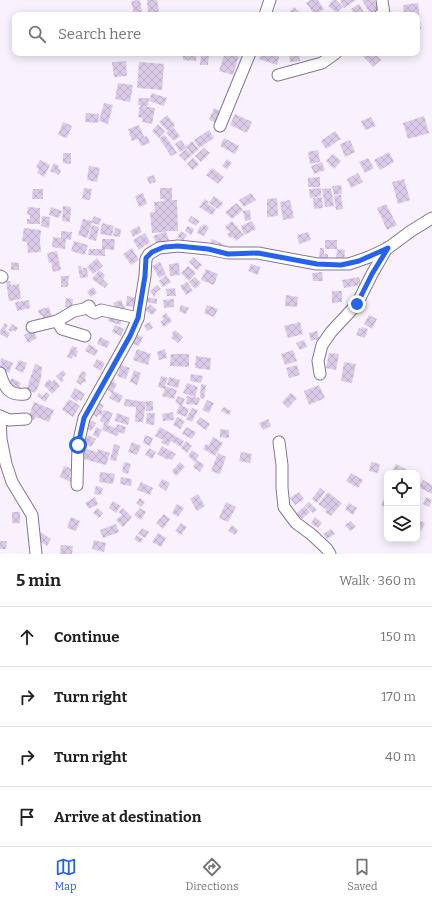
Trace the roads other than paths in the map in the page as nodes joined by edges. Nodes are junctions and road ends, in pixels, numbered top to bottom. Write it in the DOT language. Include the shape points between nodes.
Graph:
graph roads {
  1 [pos="270,0"];
  2 [pos="382,0"];
  3 [pos="266,12"];
  4 [pos="384,12"];
  5 [pos="249,56"];
  6 [pos="332,56"];
  7 [pos="278,75"];
  8 [pos="220,126"];
  9 [pos="432,218"];
  10 [pos="388,248"];
  11 [pos="138,318"];
  12 [pos="57,321"];
  13 [pos="32,327"];
  14 [pos="85,336"];
  15 [pos="320,374"];
  16 [pos="1,380"];
  17 [pos="25,394"];
  18 [pos="0,416"];
  19 [pos="26,419"];
  20 [pos="279,442"];
  21 [pos="77,485"];
  22 [pos="36,554"];
  23 [pos="330,554"];
  1 -- 3 [label="street"];
  2 -- 4 [label="street"];
  5 -- 8 [label="street"];
  6 -- 7 [label="street" via="322,63"];
  9 -- 10 [label="street"];
  10 -- 11 [label="street" via="359,261 341,265 317,264 258,253 228,254 178,246 159,248 146,258"];
  10 -- 15 [label="street" via="357,304 330,332 322,345 318,361"];
  11 -- 12 [label="street" via="102,310 95,313 89,306"];
  11 -- 21 [label="street" via="128,341 84,418 78,445"];
  12 -- 13 [label="street"];
  12 -- 14 [label="street" via="62,329"];
  16 -- 17 [label="street" via="5,388 16,395"];
  18 -- 19 [label="street" via="9,420"];
  18 -- 22 [label="street" via="6,464 12,482 32,515"];
  20 -- 23 [label="street" via="284,507 296,523"];
}
